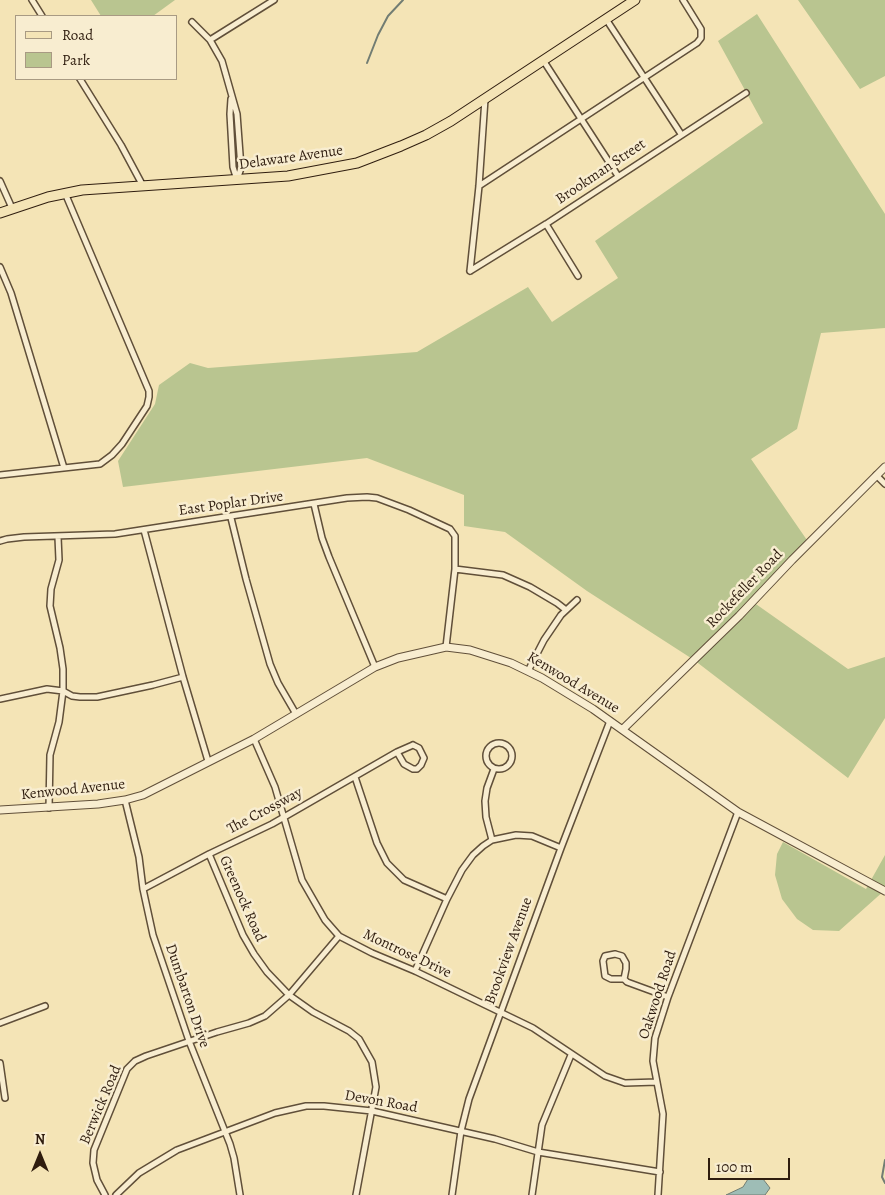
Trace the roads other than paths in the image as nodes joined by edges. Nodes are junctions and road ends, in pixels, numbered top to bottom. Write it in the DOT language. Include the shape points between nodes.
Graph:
graph roads {
  1 [pos="32,0"];
  2 [pos="274,0"];
  3 [pos="635,0"];
  4 [pos="683,0"];
  5 [pos="41,15"];
  6 [pos="606,19"];
  7 [pos="192,22"];
  8 [pos="210,40"];
  9 [pos="543,60"];
  10 [pos="644,78"];
  11 [pos="81,80"];
  12 [pos="746,93"];
  13 [pos="485,98"];
  14 [pos="581,118"];
  15 [pos="681,134"];
  16 [pos="618,176"];
  17 [pos="0,180"];
  18 [pos="237,180"];
  19 [pos="143,186"];
  20 [pos="479,186"];
  21 [pos="65,193"];
  22 [pos="12,208"];
  23 [pos="0,213"];
  24 [pos="546,224"];
  25 [pos="0,268"];
  26 [pos="578,276"];
  27 [pos="885,467"];
  28 [pos="64,468"];
  29 [pos="0,475"];
  30 [pos="876,475"];
  31 [pos="885,484"];
  32 [pos="314,504"];
  33 [pos="231,518"];
  34 [pos="144,530"];
  35 [pos="58,537"];
  36 [pos="0,541"];
  37 [pos="454,569"];
  38 [pos="577,600"];
  39 [pos="566,610"];
  40 [pos="446,647"];
  41 [pos="374,667"];
  42 [pos="528,671"];
  43 [pos="183,677"];
  44 [pos="63,691"];
  45 [pos="0,699"];
  46 [pos="296,714"];
  47 [pos="610,721"];
  48 [pos="623,729"];
  49 [pos="254,740"];
  50 [pos="397,752"];
  51 [pos="208,761"];
  52 [pos="494,769"];
  53 [pos="355,777"];
  54 [pos="125,800"];
  55 [pos="49,808"];
  56 [pos="0,810"];
  57 [pos="738,812"];
  58 [pos="283,816"];
  59 [pos="492,840"];
  60 [pos="561,848"];
  61 [pos="209,854"];
  62 [pos="143,889"];
  63 [pos="885,891"];
  64 [pos="447,900"];
  65 [pos="339,936"];
  66 [pos="415,971"];
  67 [pos="624,979"];
  68 [pos="289,995"];
  69 [pos="668,997"];
  70 [pos="45,1006"];
  71 [pos="500,1012"];
  72 [pos="0,1024"];
  73 [pos="189,1041"];
  74 [pos="571,1055"];
  75 [pos="0,1063"];
  76 [pos="657,1082"];
  77 [pos="5,1098"];
  78 [pos="372,1111"];
  79 [pos="461,1131"];
  80 [pos="226,1132"];
  81 [pos="538,1152"];
  82 [pos="660,1172"];
  83 [pos="105,1195"];
  84 [pos="116,1195"];
  85 [pos="240,1195"];
  86 [pos="356,1195"];
  87 [pos="452,1195"];
  88 [pos="532,1195"];
  89 [pos="658,1195"];
  1 -- 5 [label="street"];
  2 -- 8 [label="street"];
  3 -- 6 [label="main road, Delaware Avenue"];
  4 -- 10 [label="street" via="702,36 699,42"];
  6 -- 9 [label="main road, Delaware Avenue"];
  6 -- 10 [label="street"];
  7 -- 8 [label="street"];
  8 -- 18 [label="street" via="222,61 237,114 241,168"];
  9 -- 13 [label="main road, Delaware Avenue"];
  9 -- 14 [label="street"];
  10 -- 14 [label="street"];
  10 -- 15 [label="street"];
  11 -- 19 [label="street"];
  12 -- 15 [label="street, Brookman Street"];
  13 -- 18 [label="main road, Delaware Avenue" via="426,135 357,163 312,173"];
  13 -- 20 [label="street"];
  14 -- 16 [label="street"];
  14 -- 20 [label="street"];
  15 -- 16 [label="street, Brookman Street"];
  16 -- 24 [label="street, Brookman Street"];
  17 -- 22 [label="street"];
  18 -- 19 [label="main road, Delaware Avenue"];
  19 -- 21 [label="main road, Delaware Avenue"];
  20 -- 24 [label="street, Brookman Street" via="470,271"];
  21 -- 22 [label="main road, Delaware Avenue"];
  21 -- 28 [label="street" via="149,392 146,406 112,455 100,464"];
  22 -- 23 [label="main road, Delaware Avenue"];
  24 -- 26 [label="street"];
  25 -- 28 [label="street" via="11,293"];
  27 -- 30 [label="street, Rockefeller Road"];
  28 -- 29 [label="street"];
  30 -- 31 [label="street"];
  30 -- 48 [label="street, Rockefeller Road"];
  32 -- 33 [label="street, East Poplar Drive"];
  32 -- 37 [label="street, East Poplar Drive" via="367,497 403,507 450,529 455,536"];
  32 -- 41 [label="street" via="322,538"];
  33 -- 34 [label="street, East Poplar Drive"];
  33 -- 46 [label="street" via="270,664"];
  34 -- 35 [label="street, East Poplar Drive"];
  34 -- 43 [label="street"];
  35 -- 36 [label="street, East Poplar Drive" via="7,538"];
  35 -- 44 [label="street" via="59,560 50,606 62,662"];
  37 -- 39 [label="street" via="503,575 530,587"];
  37 -- 40 [label="street"];
  38 -- 39 [label="street"];
  39 -- 42 [label="street" via="544,640"];
  40 -- 41 [label="street, Kenwood Avenue"];
  40 -- 42 [label="street, Kenwood Avenue" via="470,650"];
  41 -- 46 [label="street, Kenwood Avenue"];
  42 -- 47 [label="street, Kenwood Avenue"];
  43 -- 44 [label="street" via="97,697 72,696"];
  43 -- 51 [label="street"];
  44 -- 45 [label="street" via="47,689"];
  44 -- 55 [label="street" via="50,755"];
  46 -- 49 [label="street, Kenwood Avenue"];
  47 -- 48 [label="street, Kenwood Avenue"];
  47 -- 60 [label="street, Brookview Avenue"];
  48 -- 57 [label="street, Kenwood Avenue"];
  49 -- 51 [label="street, Kenwood Avenue"];
  49 -- 58 [label="street, Montrose Drive" via="275,787"];
  50 -- 50 [label="street, The Crossway" via="416,746 423,754 423,763 413,769 404,764"];
  50 -- 53 [label="street, The Crossway"];
  51 -- 54 [label="street, Kenwood Avenue" via="159,787"];
  52 -- 52 [label="street" via="505,769 510,763 510,752 505,744 496,742 487,750 486,760"];
  52 -- 59 [label="street" via="485,801"];
  53 -- 58 [label="street, The Crossway"];
  53 -- 64 [label="street" via="387,863 404,880"];
  54 -- 55 [label="street, Kenwood Avenue"];
  54 -- 62 [label="street, Dumbarton Drive"];
  55 -- 56 [label="street, Kenwood Avenue"];
  57 -- 63 [label="street, Kenwood Avenue"];
  57 -- 69 [label="street, Oakwood Road"];
  58 -- 61 [label="street, The Crossway"];
  58 -- 65 [label="street, Montrose Drive" via="308,892"];
  59 -- 60 [label="street" via="516,835 532,836"];
  59 -- 64 [label="street" via="473,855"];
  60 -- 71 [label="street, Brookview Avenue"];
  61 -- 62 [label="street, The Crossway"];
  61 -- 68 [label="street, Greenock Road" via="234,917 254,954"];
  62 -- 73 [label="street, Dumbarton Drive" via="153,935"];
  64 -- 66 [label="street"];
  65 -- 66 [label="street, Montrose Drive"];
  65 -- 68 [label="street, Berwick Road"];
  66 -- 71 [label="street, Montrose Drive"];
  67 -- 67 [label="street" via="626,969 622,956 605,956 602,964 605,976"];
  67 -- 69 [label="street"];
  68 -- 73 [label="street, Berwick Road" via="257,1020"];
  68 -- 78 [label="street, Greenock Road" via="350,1031 363,1044 372,1062 376,1086"];
  69 -- 76 [label="street, Oakwood Road" via="653,1048"];
  70 -- 72 [label="street"];
  71 -- 74 [label="street, Montrose Drive" via="544,1035"];
  71 -- 79 [label="street, Brookview Avenue"];
  73 -- 80 [label="street, Dumbarton Drive"];
  73 -- 83 [label="street, Berwick Road" via="146,1056 128,1069 94,1150 97,1180"];
  74 -- 76 [label="street, Montrose Drive" via="614,1080"];
  74 -- 81 [label="street" via="544,1115"];
  75 -- 77 [label="street"];
  76 -- 82 [label="street, Oakwood Road" via="663,1114"];
  78 -- 79 [label="street, Devon Road"];
  78 -- 80 [label="street, Devon Road" via="306,1106 276,1113"];
  78 -- 86 [label="street, Greenock Road"];
  79 -- 81 [label="street, Devon Road"];
  79 -- 87 [label="street, Brookview Avenue"];
  80 -- 84 [label="street, Devon Road" via="177,1150 152,1164"];
  80 -- 85 [label="street, Dumbarton Drive"];
  81 -- 82 [label="street, Devon Road"];
  81 -- 88 [label="street"];
  82 -- 89 [label="street, Oakwood Road"];
}
